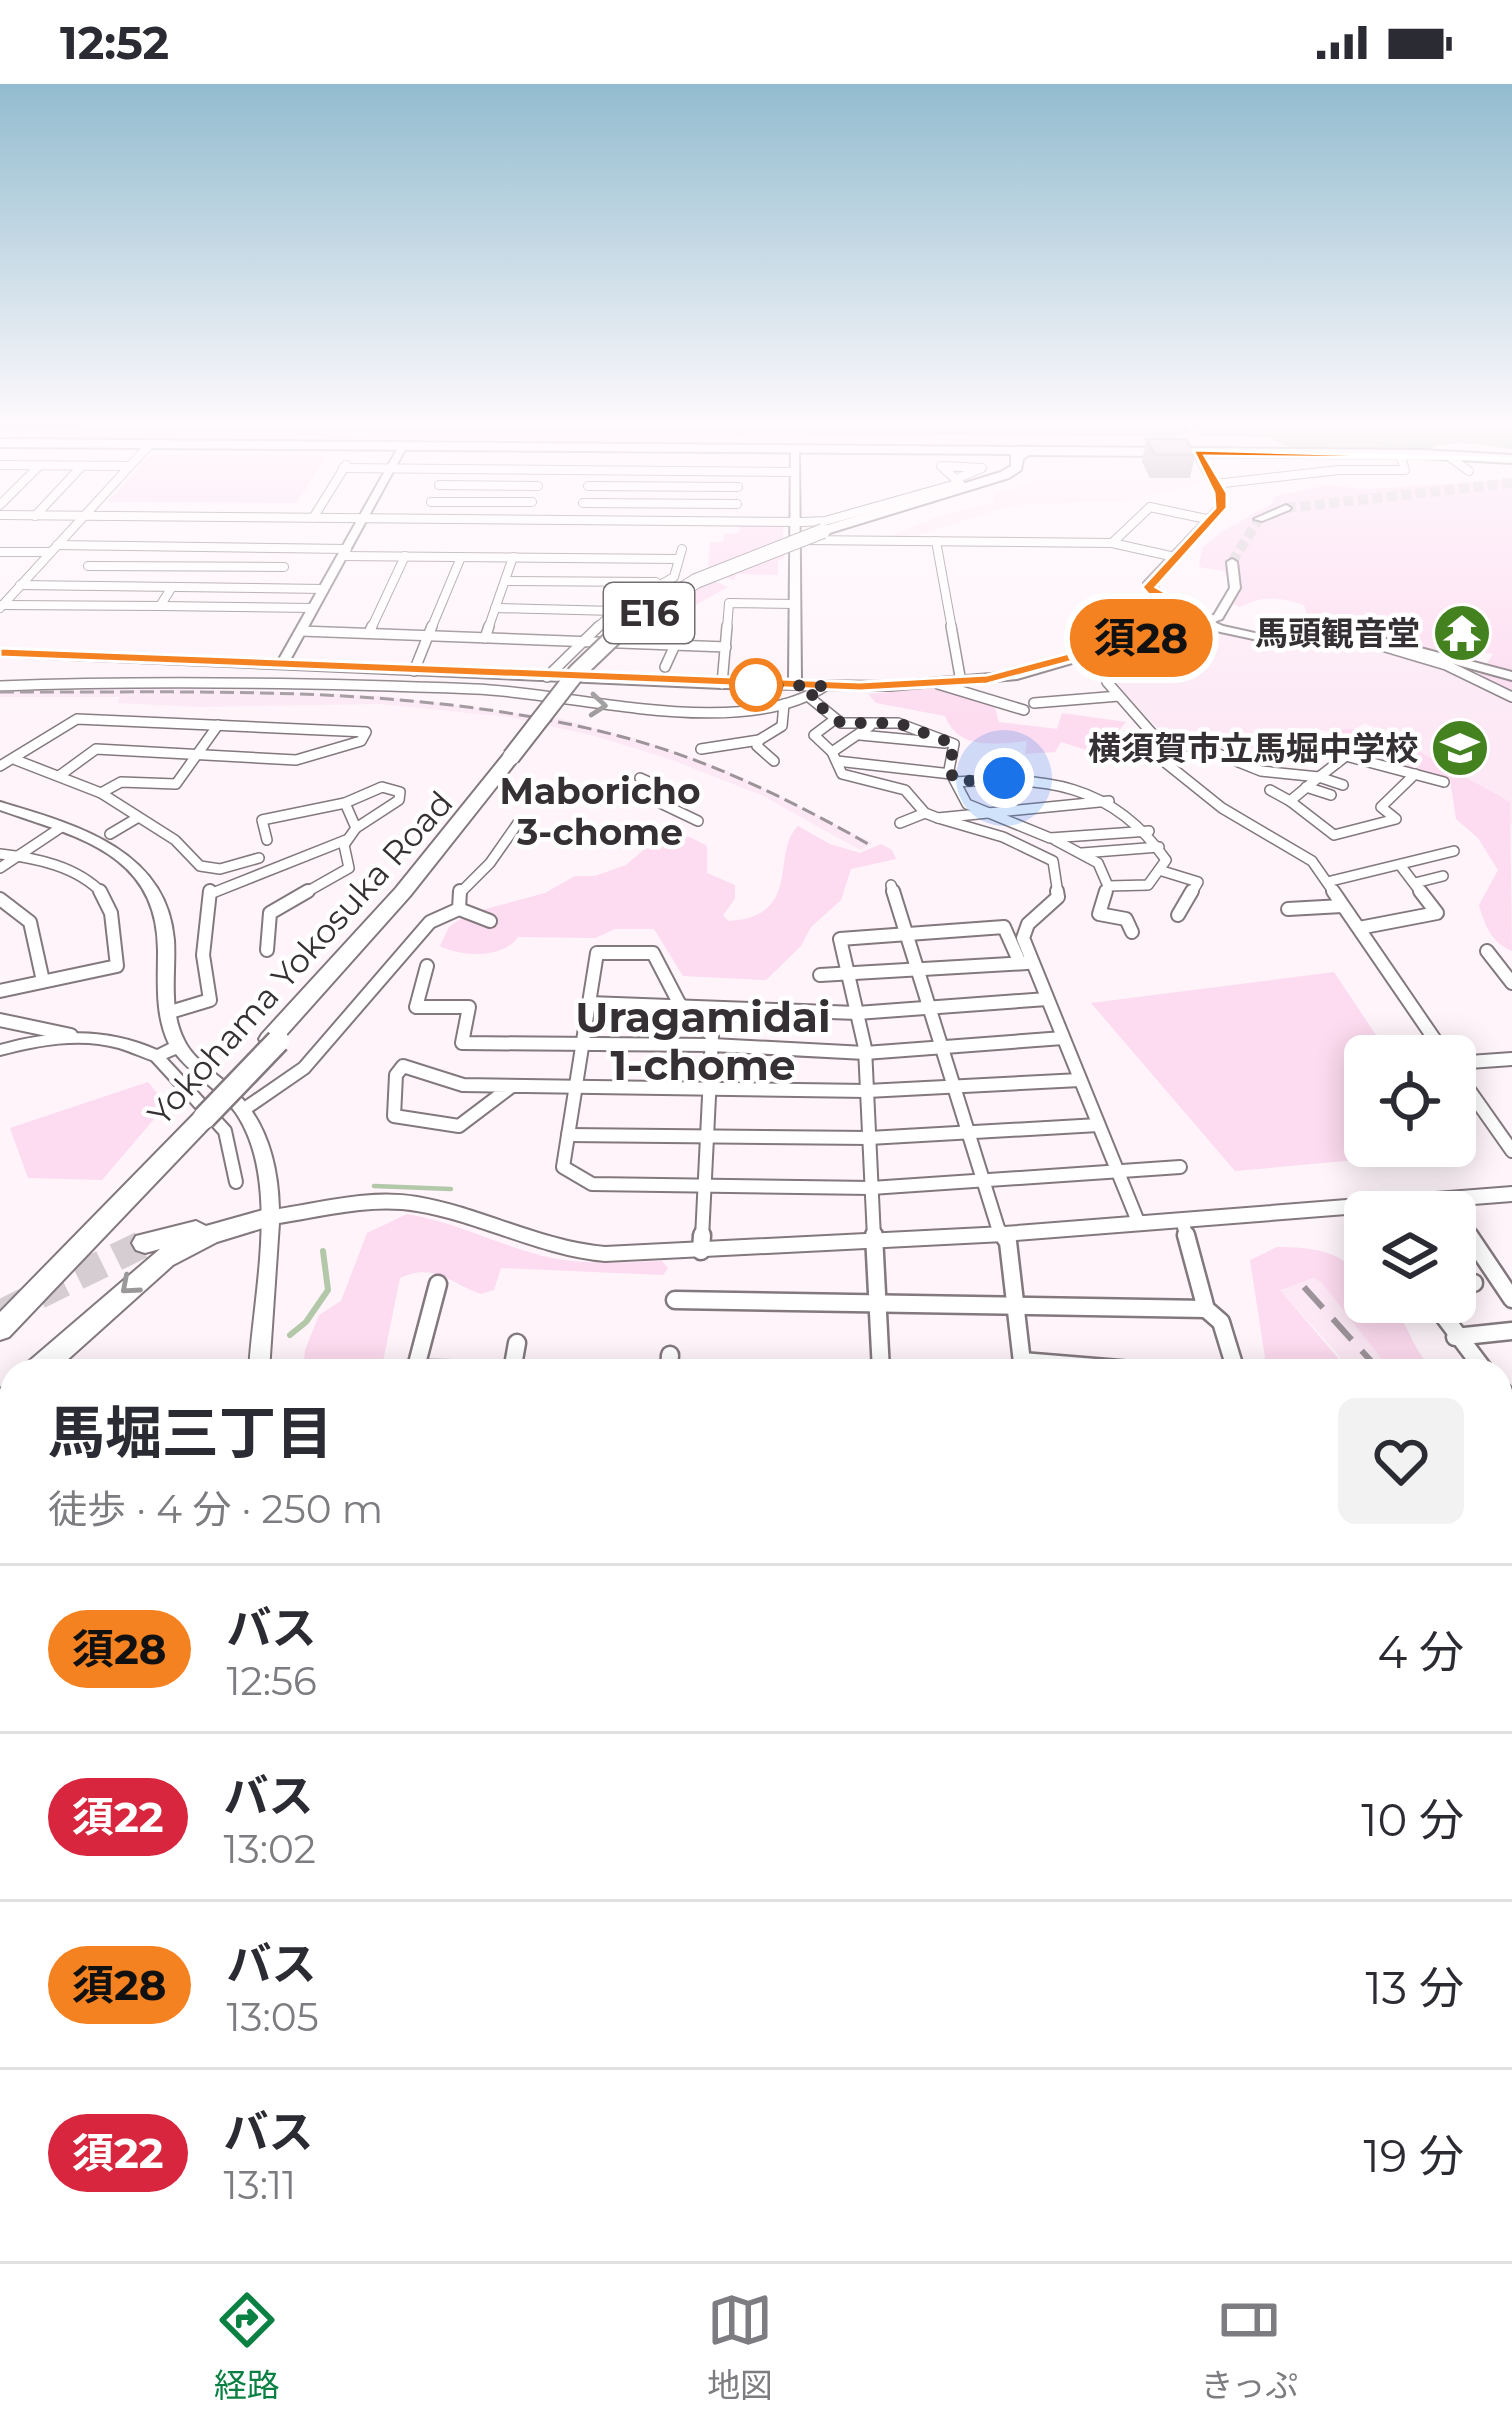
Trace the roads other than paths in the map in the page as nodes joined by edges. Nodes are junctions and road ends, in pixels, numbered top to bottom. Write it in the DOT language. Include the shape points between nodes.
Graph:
graph roads {
  1 [pos="75,526"];
  2 [pos="359,526"];
  3 [pos="795,526"];
  4 [pos="846,526"];
  5 [pos="1130,526"];
  6 [pos="1206,526"];
  7 [pos="795,540"];
  8 [pos="936,542"];
  9 [pos="1112,543"];
  10 [pos="104,546"];
  11 [pos="296,548"];
  12 [pos="54,549"];
  13 [pos="0,552"];
  14 [pos="345,552"];
  15 [pos="405,556"];
  16 [pos="461,557"];
  17 [pos="513,557"];
  18 [pos="1175,557"];
  19 [pos="1232,562"];
  20 [pos="88,566"];
  21 [pos="284,567"];
  22 [pos="505,581"];
  23 [pos="661,583"];
  24 [pos="20,585"];
  25 [pos="71,586"];
  26 [pos="172,587"];
  27 [pos="271,588"];
  28 [pos="324,589"];
  29 [pos="795,604"];
  30 [pos="1,606"];
  31 [pos="160,606"];
  32 [pos="314,608"];
  33 [pos="495,608"];
  34 [pos="615,611"];
  35 [pos="1204,621"];
  36 [pos="301,631"];
  37 [pos="369,633"];
  38 [pos="430,636"];
  39 [pos="485,638"];
  40 [pos="1362,640"];
  41 [pos="580,641"];
  42 [pos="675,645"];
  43 [pos="726,647"];
  44 [pos="0,652"];
  45 [pos="1092,653"];
  46 [pos="131,658"];
  47 [pos="282,665"];
  48 [pos="665,667"];
  49 [pos="414,671"];
  50 [pos="547,676"];
  51 [pos="1512,676"];
  52 [pos="111,682"];
  53 [pos="961,682"];
  54 [pos="722,684"];
  55 [pos="938,684"];
  56 [pos="795,685"];
  57 [pos="0,686"];
  58 [pos="826,686"];
  59 [pos="1120,696"];
  60 [pos="809,697"];
  61 [pos="1512,697"];
  62 [pos="784,704"];
  63 [pos="834,720"];
  64 [pos="218,725"];
  65 [pos="865,730"];
  66 [pos="1157,739"];
  67 [pos="759,740"];
  68 [pos="701,749"];
  69 [pos="197,754"];
  70 [pos="835,756"];
  71 [pos="16,760"];
  72 [pos="774,761"];
  73 [pos="0,766"];
  74 [pos="1415,773"];
  75 [pos="58,776"];
  76 [pos="1318,777"];
  77 [pos="640,778"];
  78 [pos="953,778"];
  79 [pos="1444,782"];
  80 [pos="1343,785"];
  81 [pos="1306,787"];
  82 [pos="1270,790"];
  83 [pos="101,793"];
  84 [pos="1331,795"];
  85 [pos="1290,801"];
  86 [pos="1109,802"];
  87 [pos="345,803"];
  88 [pos="0,806"];
  89 [pos="925,813"];
  90 [pos="990,813"];
  91 [pos="137,818"];
  92 [pos="938,818"];
  93 [pos="698,821"];
  94 [pos="518,823"];
  95 [pos="900,823"];
  96 [pos="60,828"];
  97 [pos="356,828"];
  98 [pos="1149,831"];
  99 [pos="110,834"];
  100 [pos="1050,838"];
  101 [pos="268,840"];
  102 [pos="346,840"];
  103 [pos="1159,847"];
  104 [pos="1454,851"];
  105 [pos="1082,853"];
  106 [pos="0,854"];
  107 [pos="19,855"];
  108 [pos="259,858"];
  109 [pos="1400,865"];
  110 [pos="0,868"];
  111 [pos="1159,870"];
  112 [pos="239,871"];
  113 [pos="1443,876"];
  114 [pos="1327,882"];
  115 [pos="1415,883"];
  116 [pos="892,885"];
  117 [pos="1108,886"];
  118 [pos="6,902"];
  119 [pos="1342,905"];
  120 [pos="459,909"];
  121 [pos="1288,909"];
  122 [pos="0,913"];
  123 [pos="1178,915"];
  124 [pos="490,921"];
  125 [pos="1359,928"];
  126 [pos="1132,932"];
  127 [pos="907,934"];
  128 [pos="267,950"];
  129 [pos="1487,951"];
  130 [pos="1026,963"];
  131 [pos="427,966"];
  132 [pos="918,970"];
  133 [pos="820,975"];
  134 [pos="848,975"];
  135 [pos="43,981"];
  136 [pos="1512,982"];
  137 [pos="0,991"];
  138 [pos="1047,999"];
  139 [pos="589,1003"];
  140 [pos="679,1003"];
  141 [pos="930,1008"];
  142 [pos="167,1013"];
  143 [pos="857,1013"];
  144 [pos="0,1020"];
  145 [pos="71,1035"];
  146 [pos="1432,1035"];
  147 [pos="1063,1038"];
  148 [pos="583,1043"];
  149 [pos="712,1045"];
  150 [pos="178,1046"];
  151 [pos="942,1047"];
  152 [pos="0,1050"];
  153 [pos="866,1053"];
  154 [pos="157,1057"];
  155 [pos="1512,1059"];
  156 [pos="1476,1063"];
  157 [pos="1080,1080"];
  158 [pos="512,1086"];
  159 [pos="575,1087"];
  160 [pos="710,1089"];
  161 [pos="955,1090"];
  162 [pos="867,1091"];
  163 [pos="1476,1097"];
  164 [pos="243,1110"];
  165 [pos="201,1116"];
  166 [pos="1099,1124"];
  167 [pos="568,1135"];
  168 [pos="969,1135"];
  169 [pos="707,1136"];
  170 [pos="869,1138"];
  171 [pos="1512,1151"];
  172 [pos="1180,1167"];
  173 [pos="1118,1172"];
  174 [pos="236,1182"];
  175 [pos="985,1183"];
  176 [pos="704,1186"];
  177 [pos="872,1188"];
  178 [pos="1512,1194"];
  179 [pos="1476,1203"];
  180 [pos="269,1208"];
  181 [pos="1344,1210"];
  182 [pos="1182,1220"];
  183 [pos="1139,1224"];
  184 [pos="1004,1234"];
  185 [pos="874,1241"];
  186 [pos="145,1244"];
  187 [pos="1476,1246"];
  188 [pos="701,1251"];
  189 [pos="1512,1267"];
  190 [pos="1493,1269"];
  191 [pos="438,1284"];
  192 [pos="1512,1299"];
  193 [pos="675,1300"];
  194 [pos="877,1303"];
  195 [pos="1016,1304"];
  196 [pos="1207,1309"];
  197 [pos="0,1318"];
  198 [pos="1446,1323"];
  199 [pos="0,1329"];
  200 [pos="1512,1331"];
  201 [pos="1456,1337"];
  202 [pos="517,1343"];
  203 [pos="51,1359"];
  204 [pos="259,1359"];
  205 [pos="418,1359"];
  206 [pos="514,1359"];
  207 [pos="880,1359"];
  208 [pos="1021,1359"];
  209 [pos="1232,1359"];
  210 [pos="1475,1359"];
  1 -- 12 [label="street"];
  2 -- 14 [label="street"];
  3 -- 7 [label="street"];
  4 -- 165 [label="highway, Yokohama Yokosuka Road / E16, bridge" via="715,574 644,616 591,664 428,872"];
  5 -- 9 [label="street"];
  6 -- 18 [label="street"];
  7 -- 8 [label="street"];
  7 -- 29 [label="street"];
  8 -- 9 [label="street"];
  8 -- 53 [label="street"];
  9 -- 18 [label="street"];
  10 -- 11 [label="street"];
  10 -- 12 [label="street"];
  10 -- 20 [label="street"];
  11 -- 14 [label="street"];
  11 -- 21 [label="street"];
  12 -- 13 [label="street"];
  12 -- 24 [label="street"];
  14 -- 15 [label="street"];
  14 -- 28 [label="street"];
  15 -- 16 [label="street"];
  15 -- 37 [label="street"];
  16 -- 17 [label="street"];
  16 -- 38 [label="street"];
  17 -- 22 [label="street"];
  17 -- 23 [label="street" via="679,554 674,577"];
  18 -- 35 [label="street" via="1149,587"];
  19 -- 35 [label="street" via="1231,601"];
  20 -- 21 [label="street"];
  20 -- 25 [label="street"];
  21 -- 27 [label="street"];
  22 -- 23 [label="street"];
  22 -- 33 [label="street"];
  23 -- 34 [label="street"];
  24 -- 25 [label="street"];
  24 -- 30 [label="street"];
  25 -- 26 [label="street"];
  26 -- 27 [label="street"];
  26 -- 31 [label="street"];
  27 -- 28 [label="street"];
  28 -- 32 [label="street"];
  29 -- 43 [label="street" via="730,603"];
  29 -- 56 [label="street"];
  30 -- 31 [label="street"];
  31 -- 32 [label="street"];
  32 -- 36 [label="street"];
  33 -- 34 [label="street"];
  33 -- 39 [label="street"];
  34 -- 41 [label="street"];
  35 -- 40 [label="street" via="1292,644"];
  35 -- 45 [label="street"];
  36 -- 37 [label="street"];
  36 -- 47 [label="street"];
  37 -- 38 [label="street"];
  38 -- 39 [label="street"];
  38 -- 49 [label="street"];
  39 -- 41 [label="street"];
  40 -- 51 [label="street"];
  40 -- 61 [label="street" via="1446,665"];
  41 -- 42 [label="street"];
  41 -- 50 [label="street"];
  42 -- 43 [label="street"];
  42 -- 48 [label="street"];
  43 -- 54 [label="street"];
  44 -- 46 [label="street"];
  45 -- 53 [label="street"];
  45 -- 59 [label="street"];
  46 -- 47 [label="street"];
  46 -- 52 [label="street"];
  47 -- 49 [label="street"];
  49 -- 50 [label="street"];
  50 -- 54 [label="street"];
  52 -- 57 [label="street"];
  52 -- 62 [label="street, one-way" via="482,689 700,713"];
  53 -- 55 [label="street"];
  54 -- 56 [label="street"];
  55 -- 58 [label="street"];
  55 -- 59 [label="street" via="1029,707"];
  56 -- 58 [label="street"];
  58 -- 60 [label="street"];
  59 -- 66 [label="street"];
  60 -- 62 [label="street"];
  60 -- 63 [label="street"];
  62 -- 67 [label="street" via="782,725"];
  63 -- 65 [label="street"];
  63 -- 70 [label="street" via="814,734"];
  64 -- 69 [label="street"];
  64 -- 69 [label="street" via="366,732 361,741 296,760"];
  64 -- 71 [label="street" via="76,718"];
  65 -- 70 [label="street"];
  65 -- 78 [label="street" via="898,723 954,744"];
  66 -- 76 [label="street" via="1261,771"];
  66 -- 114 [label="street" via="1141,743 1180,778 1312,861"];
  67 -- 68 [label="street"];
  67 -- 72 [label="street"];
  69 -- 75 [label="street" via="96,748"];
  69 -- 83 [label="street" via="176,784 121,782"];
  70 -- 78 [label="street"];
  70 -- 89 [label="street" via="842,774 905,790"];
  71 -- 73 [label="street"];
  71 -- 75 [label="street"];
  74 -- 76 [label="street" via="1346,756"];
  74 -- 79 [label="street"];
  74 -- 85 [label="street" via="1381,807 1396,819 1334,835"];
  75 -- 83 [label="street"];
  76 -- 80 [label="street"];
  76 -- 81 [label="street"];
  77 -- 93 [label="street" via="669,791 654,800"];
  78 -- 86 [label="street" via="1004,778"];
  78 -- 90 [label="street" via="967,804"];
  81 -- 84 [label="street"];
  81 -- 85 [label="street"];
  82 -- 85 [label="street"];
  83 -- 91 [label="street"];
  86 -- 90 [label="street"];
  86 -- 98 [label="street"];
  87 -- 97 [label="street"];
  87 -- 97 [label="street" via="382,787 400,792"];
  87 -- 101 [label="street" via="262,820"];
  88 -- 96 [label="street"];
  89 -- 92 [label="street"];
  89 -- 95 [label="street"];
  90 -- 92 [label="street"];
  90 -- 100 [label="street"];
  91 -- 99 [label="street"];
  91 -- 112 [label="street" via="176,840 200,866"];
  92 -- 130 [label="street" via="1053,861 1058,897 1023,932"];
  94 -- 120 [label="street" via="495,860 459,892"];
  96 -- 107 [label="street"];
  96 -- 142 [label="street" via="129,860 161,899"];
  97 -- 102 [label="street"];
  98 -- 100 [label="street"];
  98 -- 103 [label="street"];
  100 -- 105 [label="street"];
  102 -- 112 [label="street"];
  102 -- 128 [label="street" via="349,868 269,913"];
  103 -- 105 [label="street"];
  103 -- 111 [label="street" via="1166,860"];
  104 -- 109 [label="street"];
  105 -- 117 [label="street" via="1104,869"];
  106 -- 107 [label="street"];
  107 -- 110 [label="street"];
  107 -- 135 [label="street" via="84,878 109,904 117,966"];
  108 -- 112 [label="street"];
  109 -- 114 [label="street"];
  109 -- 115 [label="street"];
  111 -- 117 [label="street" via="1148,885"];
  111 -- 123 [label="street" via="1198,882"];
  112 -- 142 [label="street" via="210,891 202,955 210,1000"];
  113 -- 115 [label="street"];
  114 -- 119 [label="street"];
  115 -- 125 [label="street" via="1437,913"];
  116 -- 127 [label="street"];
  117 -- 126 [label="street" via="1099,914 1126,919"];
  118 -- 122 [label="street"];
  118 -- 135 [label="street" via="37,927"];
  119 -- 121 [label="street"];
  119 -- 125 [label="street"];
  120 -- 124 [label="street"];
  120 -- 164 [label="street" via="407,944 304,1068"];
  125 -- 146 [label="street"];
  127 -- 130 [label="street" via="1004,927"];
  127 -- 132 [label="street"];
  127 -- 134 [label="street" via="840,939"];
  129 -- 136 [label="street"];
  130 -- 132 [label="street"];
  130 -- 138 [label="street"];
  131 -- 148 [label="street" via="416,1006 469,1007 462,1043"];
  132 -- 134 [label="street"];
  132 -- 141 [label="street"];
  133 -- 134 [label="street"];
  134 -- 143 [label="street"];
  135 -- 137 [label="street"];
  138 -- 141 [label="street"];
  138 -- 147 [label="street"];
  139 -- 140 [label="street"];
  139 -- 140 [label="street" via="597,952 653,953"];
  139 -- 148 [label="street"];
  140 -- 143 [label="street"];
  140 -- 149 [label="street"];
  141 -- 143 [label="street"];
  141 -- 151 [label="street"];
  142 -- 150 [label="street"];
  143 -- 153 [label="street"];
  144 -- 145 [label="street"];
  145 -- 152 [label="street"];
  145 -- 154 [label="street"];
  147 -- 151 [label="street"];
  147 -- 157 [label="street"];
  148 -- 149 [label="street"];
  148 -- 159 [label="street"];
  149 -- 153 [label="street"];
  149 -- 160 [label="street"];
  150 -- 154 [label="street"];
  150 -- 164 [label="street"];
  151 -- 153 [label="street"];
  151 -- 161 [label="street"];
  153 -- 162 [label="street"];
  154 -- 174 [label="street" via="225,1131"];
  155 -- 156 [label="street"];
  157 -- 161 [label="street"];
  157 -- 166 [label="street"];
  158 -- 158 [label="street" via="459,1126 394,1116 403,1066 463,1085"];
  158 -- 159 [label="street"];
  159 -- 160 [label="street"];
  159 -- 167 [label="street"];
  160 -- 162 [label="street"];
  160 -- 169 [label="street"];
  161 -- 162 [label="street"];
  161 -- 168 [label="street"];
  162 -- 170 [label="street"];
  163 -- 171 [label="street"];
  164 -- 180 [label="street" via="269,1175"];
  165 -- 197 [label="highway, Yokohama Yokosuka Road / E16"];
  165 -- 199 [label="highway, Yokohama Yokosuka Road / E16"];
  166 -- 168 [label="street"];
  166 -- 173 [label="street"];
  167 -- 169 [label="street"];
  167 -- 176 [label="street" via="563,1167 592,1184"];
  168 -- 170 [label="street"];
  168 -- 175 [label="street"];
  169 -- 170 [label="street"];
  169 -- 176 [label="street"];
  170 -- 177 [label="street"];
  172 -- 173 [label="street"];
  173 -- 175 [label="street"];
  173 -- 183 [label="street"];
  175 -- 177 [label="street"];
  175 -- 184 [label="street"];
  176 -- 177 [label="street"];
  176 -- 188 [label="street"];
  177 -- 185 [label="street"];
  178 -- 179 [label="street"];
  180 -- 186 [label="highway"];
  180 -- 188 [label="street" via="402,1202 577,1252"];
  180 -- 203 [label="highway, one-way" via="164,1258"];
  180 -- 204 [label="street"];
  181 -- 182 [label="street"];
  182 -- 183 [label="street"];
  182 -- 196 [label="street"];
  183 -- 184 [label="street"];
  184 -- 185 [label="street"];
  184 -- 195 [label="street"];
  185 -- 188 [label="street"];
  185 -- 194 [label="street"];
  187 -- 190 [label="street"];
  189 -- 190 [label="street"];
  190 -- 192 [label="street"];
  191 -- 205 [label="street"];
  193 -- 194 [label="street"];
  194 -- 195 [label="street"];
  194 -- 207 [label="street"];
  195 -- 196 [label="street"];
  195 -- 208 [label="street"];
  196 -- 209 [label="street" via="1221,1322"];
  198 -- 201 [label="street"];
  200 -- 201 [label="street"];
  201 -- 210 [label="street"];
  202 -- 206 [label="street"];
}
